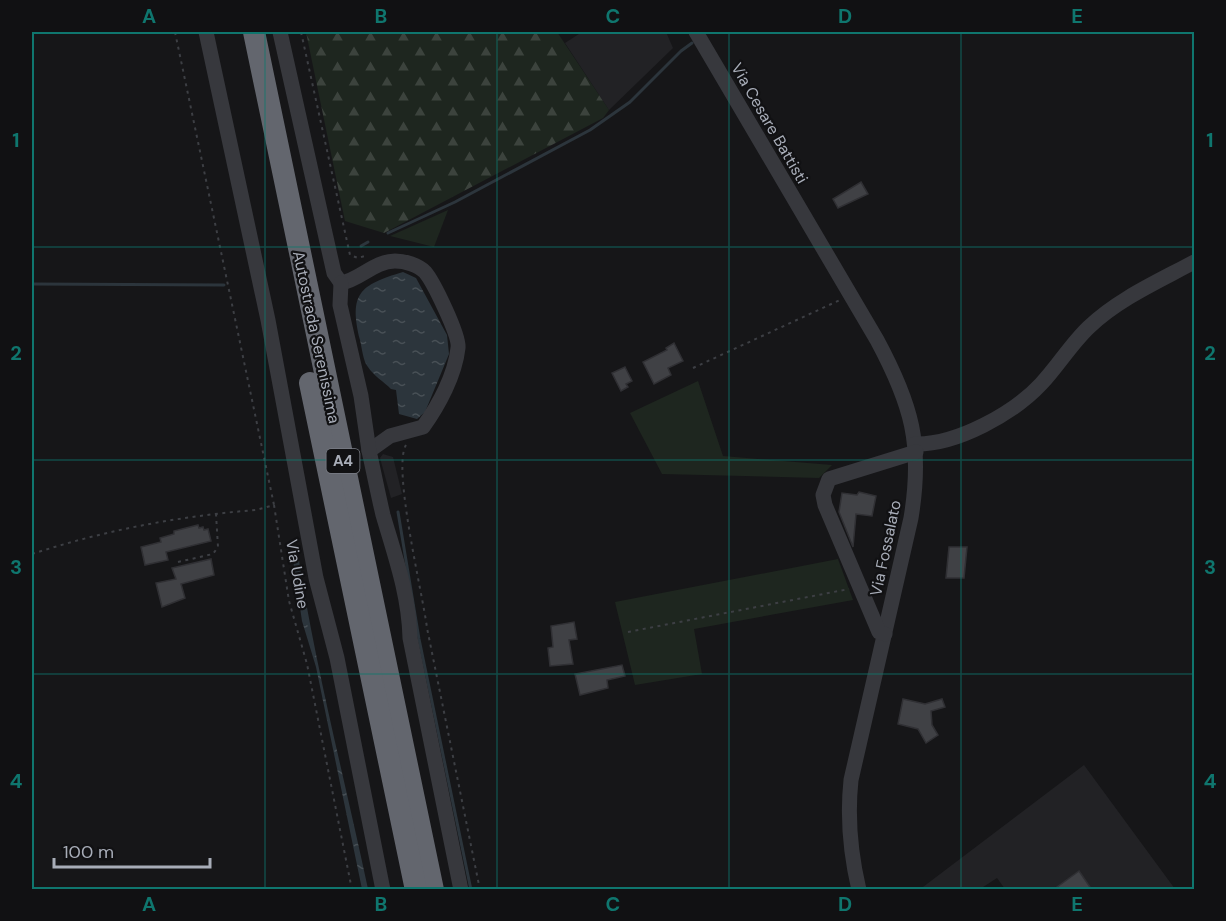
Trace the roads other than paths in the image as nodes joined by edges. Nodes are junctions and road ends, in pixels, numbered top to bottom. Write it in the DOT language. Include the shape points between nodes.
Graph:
graph roads {
  1 [pos="206,32"];
  2 [pos="238,32"];
  3 [pos="254,32"];
  4 [pos="280,32"];
  5 [pos="696,32"];
  6 [pos="814,232"];
  7 [pos="1194,262"];
  8 [pos="340,283"];
  9 [pos="916,448"];
  10 [pos="369,452"];
  11 [pos="885,634"];
  12 [pos="384,890"];
  13 [pos="416,890"];
  14 [pos="433,890"];
  15 [pos="461,890"];
  16 [pos="859,890"];
  1 -- 12 [label="street" via="268,320 316,578 337,658"];
  2 -- 13 [label="highway, Autostrada Serenissima / A4"];
  3 -- 14 [label="highway, Autostrada Serenissima / A4"];
  4 -- 8 [label="street" via="331,262"];
  5 -- 6 [label="street, Via Cesare Battisti"];
  6 -- 9 [label="street, Via Fossalato" via="899,380"];
  7 -- 9 [label="street" via="1110,309 1089,327 1035,390 1003,415 952,438"];
  8 -- 10 [label="street" via="340,305"];
  8 -- 10 [label="street" via="380,263 412,264 425,273 459,345 441,399 423,427 390,436"];
  9 -- 11 [label="street, Via Fossalato" via="911,518"];
  9 -- 11 [label="street" via="829,479 823,495 879,632"];
  10 -- 15 [label="street" via="409,613 410,638"];
  11 -- 16 [label="street, Via Fossalato" via="849,791 850,854"];
}
